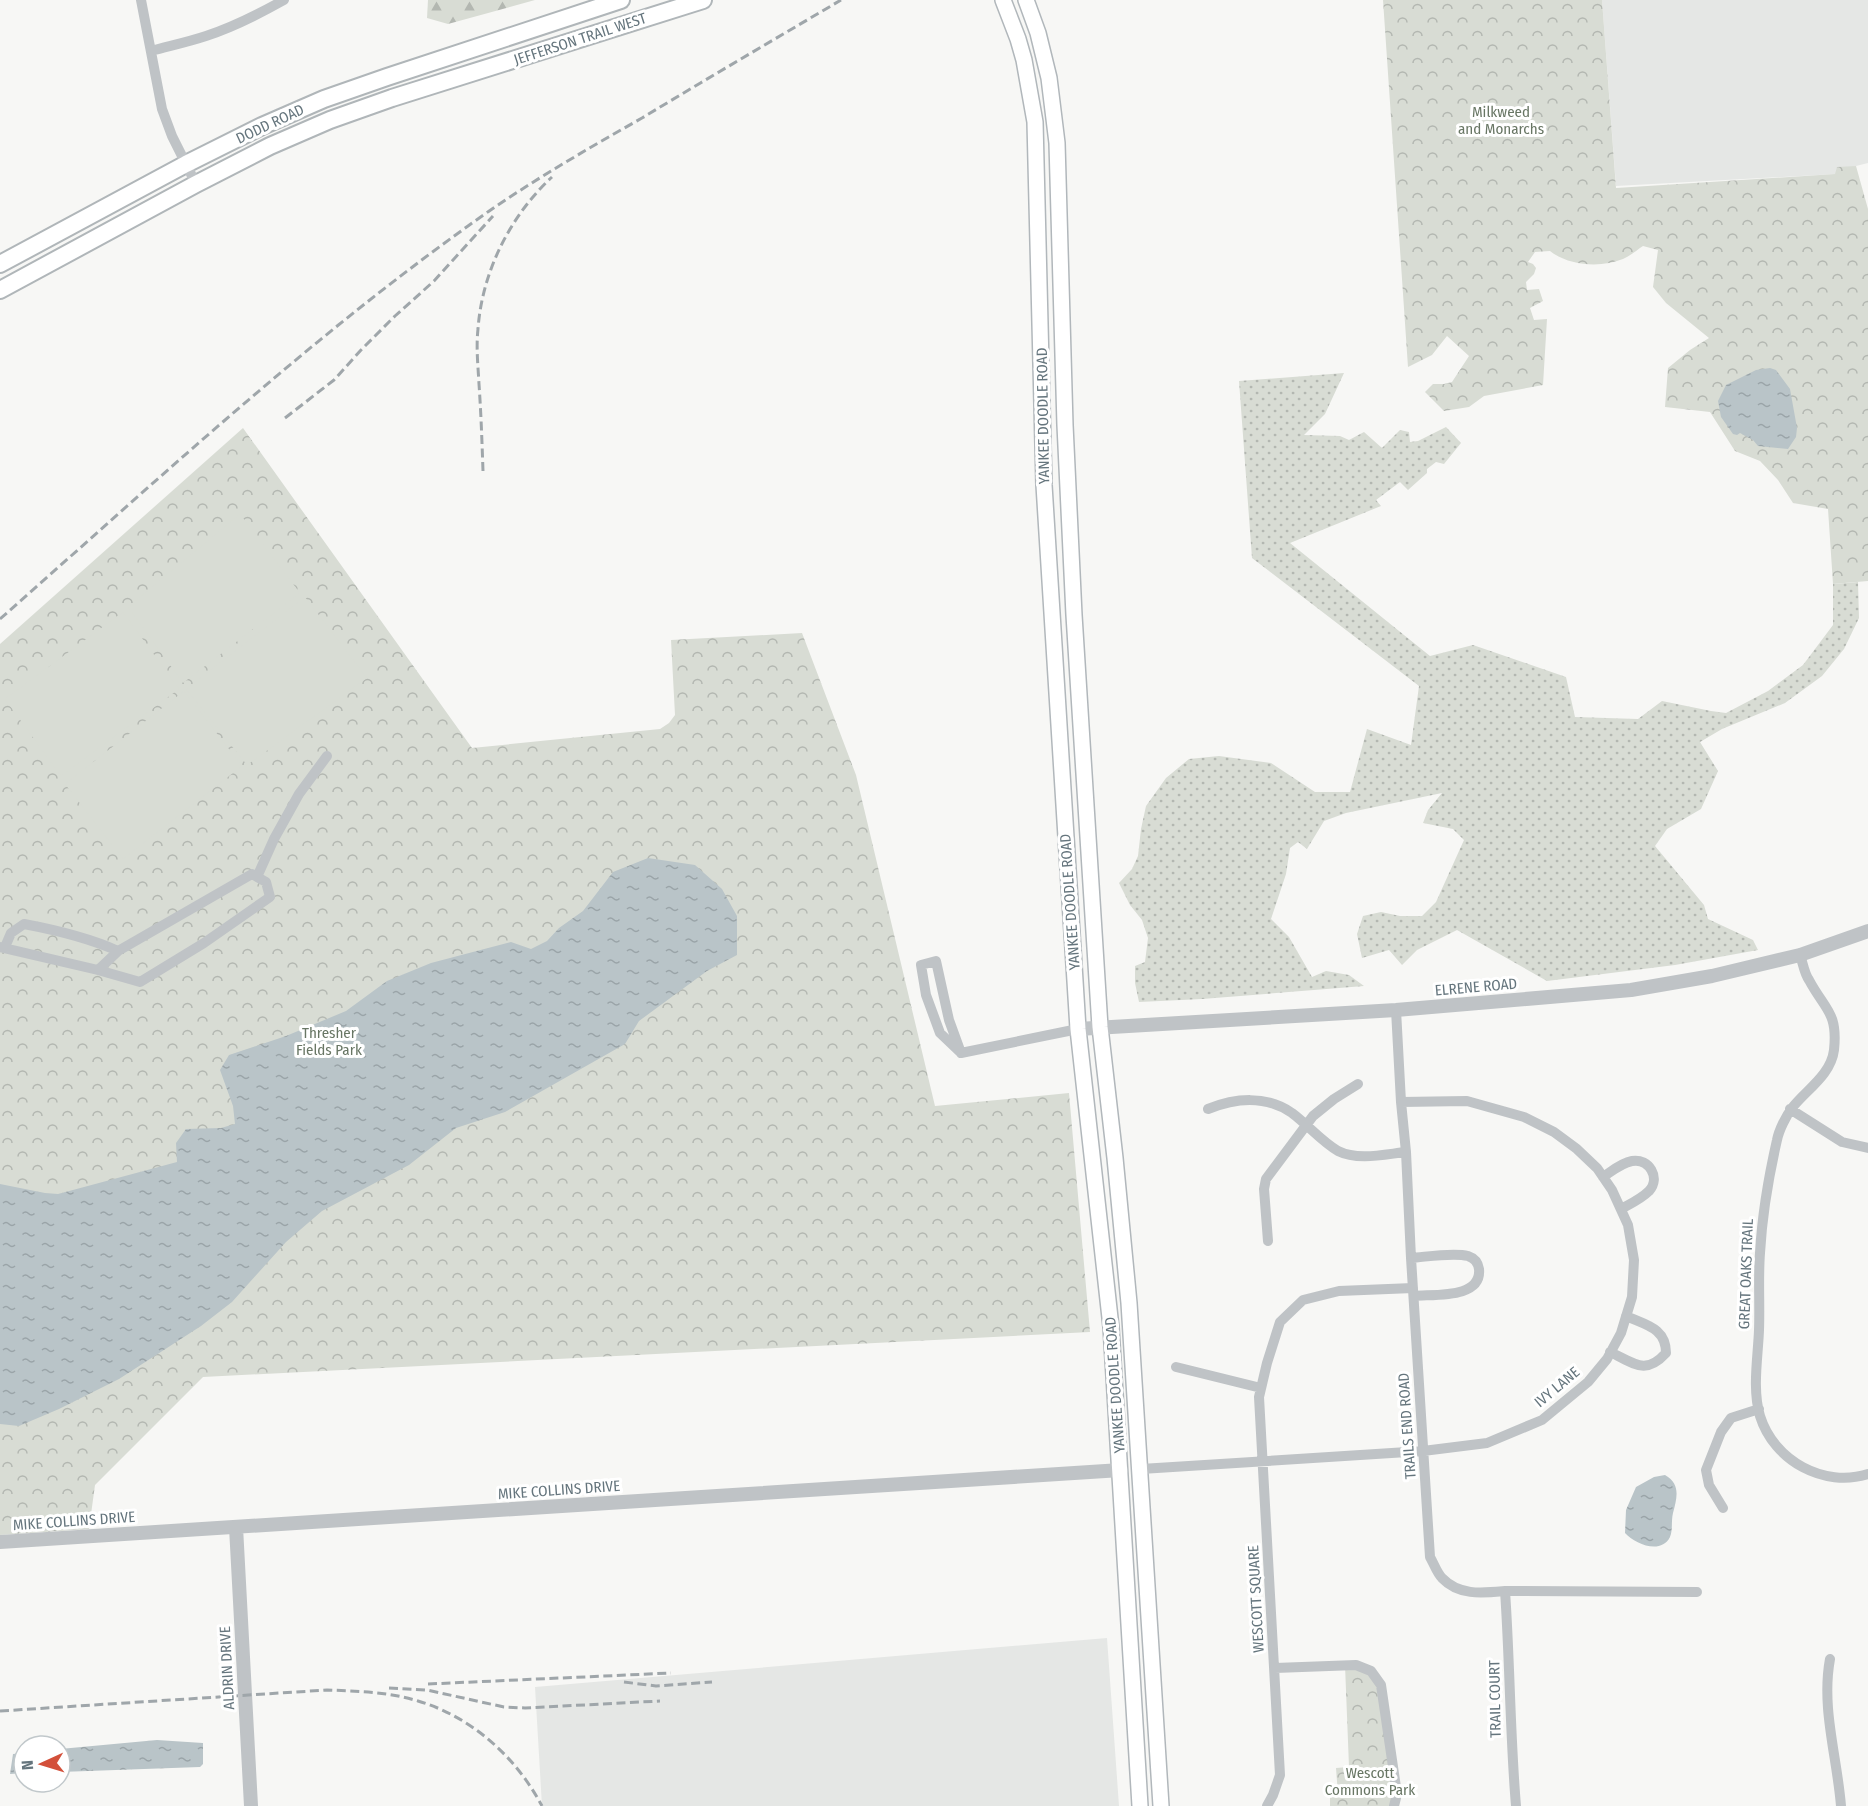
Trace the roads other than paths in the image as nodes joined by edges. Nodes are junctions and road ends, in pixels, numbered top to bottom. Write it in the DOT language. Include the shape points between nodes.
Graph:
graph roads {
  1 [pos="141,0"];
  2 [pos="284,0"];
  3 [pos="622,0"];
  4 [pos="703,0"];
  5 [pos="1003,0"];
  6 [pos="1026,0"];
  7 [pos="556,22"];
  8 [pos="608,30"];
  9 [pos="151,51"];
  10 [pos="458,78"];
  11 [pos="1036,153"];
  12 [pos="186,164"];
  13 [pos="196,184"];
  14 [pos="0,264"];
  15 [pos="0,290"];
  16 [pos="1063,340"];
  17 [pos="1041,360"];
  18 [pos="1071,542"];
  19 [pos="327,756"];
  20 [pos="258,877"];
  21 [pos="1868,931"];
  22 [pos="2,947"];
  23 [pos="117,951"];
  24 [pos="1800,955"];
  25 [pos="98,970"];
  26 [pos="1396,1010"];
  27 [pos="1100,1027"];
  28 [pos="1078,1029"];
  29 [pos="962,1053"];
  30 [pos="1358,1084"];
  31 [pos="1401,1102"];
  32 [pos="1208,1109"];
  33 [pos="1791,1109"];
  34 [pos="1306,1126"];
  35 [pos="1868,1148"];
  36 [pos="1407,1152"];
  37 [pos="1603,1177"];
  38 [pos="1621,1209"];
  39 [pos="1268,1241"];
  40 [pos="1411,1258"];
  41 [pos="1413,1292"];
  42 [pos="1626,1316"];
  43 [pos="1111,1327"];
  44 [pos="1610,1352"];
  45 [pos="1176,1367"];
  46 [pos="1261,1388"];
  47 [pos="1759,1409"];
  48 [pos="1423,1451"];
  49 [pos="1263,1461"];
  50 [pos="1141,1469"];
  51 [pos="1121,1470"];
  52 [pos="1868,1474"];
  53 [pos="1724,1508"];
  54 [pos="236,1527"];
  55 [pos="0,1542"];
  56 [pos="1505,1592"];
  57 [pos="1697,1592"];
  58 [pos="1830,1659"];
  59 [pos="1152,1661"];
  60 [pos="1275,1668"];
  61 [pos="251,1806"];
  62 [pos="1140,1806"];
  63 [pos="1161,1806"];
  64 [pos="1267,1806"];
  65 [pos="1394,1806"];
  66 [pos="1516,1806"];
  67 [pos="1841,1806"];
  1 -- 9 [label="street"];
  2 -- 9 [label="street" via="229,28"];
  3 -- 7 [label="main road, JEFFERSON TRAIL WEST"];
  3 -- 8 [label="main road" via="609,19"];
  4 -- 8 [label="main road, JEFFERSON TRAIL WEST"];
  5 -- 11 [label="main road, YANKEE DOODLE ROAD" via="1027,70"];
  6 -- 16 [label="main road, YANKEE DOODLE ROAD" via="1044,54 1055,121"];
  7 -- 12 [label="main road, DODD ROAD" via="324,99"];
  8 -- 10 [label="main road, JEFFERSON TRAIL WEST"];
  9 -- 12 [label="street" via="162,109"];
  10 -- 13 [label="main road, DODD ROAD" via="330,120"];
  11 -- 16 [label="main road" via="1041,160 1051,330 1056,340"];
  11 -- 17 [label="main road, YANKEE DOODLE ROAD"];
  12 -- 13 [label="street"];
  12 -- 14 [label="main road, DODD ROAD"];
  13 -- 15 [label="main road, DODD ROAD"];
  16 -- 18 [label="main road, YANKEE DOODLE ROAD"];
  17 -- 18 [label="main road" via="1050,364 1054,379 1064,538"];
  17 -- 28 [label="main road, YANKEE DOODLE ROAD" via="1044,485"];
  18 -- 27 [label="main road, YANKEE DOODLE ROAD"];
  19 -- 20 [label="street" via="299,794"];
  20 -- 23 [label="street" via="252,874"];
  20 -- 25 [label="street" via="266,882 270,897 140,981"];
  21 -- 24 [label="street, ELRENE ROAD"];
  22 -- 23 [label="street" via="11,933 24,924 67,932"];
  22 -- 25 [label="street"];
  23 -- 25 [label="street"];
  24 -- 26 [label="street, ELRENE ROAD" via="1631,990"];
  24 -- 33 [label="street, GREAT OAKS TRAIL" via="1808,979 1836,1028 1834,1054 1827,1070"];
  26 -- 27 [label="street, ELRENE ROAD"];
  26 -- 31 [label="street, TRAILS END ROAD"];
  27 -- 28 [label="street, ELRENE ROAD"];
  27 -- 50 [label="main road, YANKEE DOODLE ROAD" via="1129,1303"];
  28 -- 29 [label="street"];
  28 -- 43 [label="main road, YANKEE DOODLE ROAD"];
  29 -- 29 [label="street" via="949,1020 936,960 921,965 926,995 940,1033"];
  30 -- 34 [label="street" via="1334,1098"];
  31 -- 36 [label="street, TRAILS END ROAD"];
  31 -- 37 [label="street, IVY LANE" via="1467,1101 1524,1117 1577,1149"];
  32 -- 34 [label="street" via="1226,1102 1254,1100 1276,1105"];
  33 -- 35 [label="street" via="1842,1142"];
  33 -- 47 [label="street, GREAT OAKS TRAIL" via="1777,1138 1763,1218"];
  34 -- 36 [label="street" via="1340,1152 1361,1156"];
  34 -- 39 [label="street" via="1266,1179"];
  36 -- 40 [label="street, TRAILS END ROAD"];
  37 -- 38 [label="street, IVY LANE"];
  37 -- 38 [label="street" via="1630,1162 1648,1164 1654,1183 1648,1192"];
  38 -- 42 [label="street, IVY LANE" via="1634,1260 1632,1297"];
  40 -- 41 [label="street, TRAILS END ROAD"];
  40 -- 41 [label="street, WESCOTT SQUARE" via="1471,1257 1478,1264 1479,1276 1473,1287 1463,1292"];
  41 -- 46 [label="street, WESCOTT SQUARE" via="1339,1291 1302,1300 1280,1322"];
  41 -- 48 [label="street, TRAILS END ROAD"];
  42 -- 44 [label="street, IVY LANE"];
  42 -- 44 [label="street" via="1660,1332 1666,1342 1666,1353 1657,1363 1644,1366"];
  43 -- 50 [label="main road" via="1130,1452"];
  43 -- 51 [label="main road, YANKEE DOODLE ROAD"];
  44 -- 48 [label="street, IVY LANE" via="1588,1382 1542,1420 1487,1443"];
  45 -- 46 [label="street"];
  46 -- 49 [label="street, WESCOTT SQUARE"];
  47 -- 52 [label="street, GREAT OAKS TRAIL" via="1769,1434 1796,1464 1834,1478 1854,1479"];
  47 -- 53 [label="street" via="1731,1418 1706,1470 1709,1485"];
  48 -- 49 [label="street, IVY LANE"];
  48 -- 56 [label="street, TRAILS END ROAD" via="1430,1557 1441,1578 1458,1590"];
  49 -- 50 [label="street, IVY LANE"];
  49 -- 60 [label="street, WESCOTT SQUARE"];
  50 -- 59 [label="main road, YANKEE DOODLE ROAD"];
  51 -- 54 [label="street, MIKE COLLINS DRIVE"];
  51 -- 59 [label="main road" via="1133,1493 1143,1619"];
  51 -- 62 [label="main road, YANKEE DOODLE ROAD"];
  54 -- 55 [label="street, MIKE COLLINS DRIVE"];
  54 -- 61 [label="street, ALDRIN DRIVE"];
  56 -- 57 [label="street, TRAILS END ROAD"];
  56 -- 66 [label="street, TRAIL COURT"];
  58 -- 67 [label="street" via="1826,1699"];
  59 -- 63 [label="main road, YANKEE DOODLE ROAD"];
  60 -- 64 [label="street, WESCOTT SQUARE" via="1280,1775"];
  60 -- 65 [label="street" via="1356,1665 1371,1671 1381,1685 1397,1794"];
}
